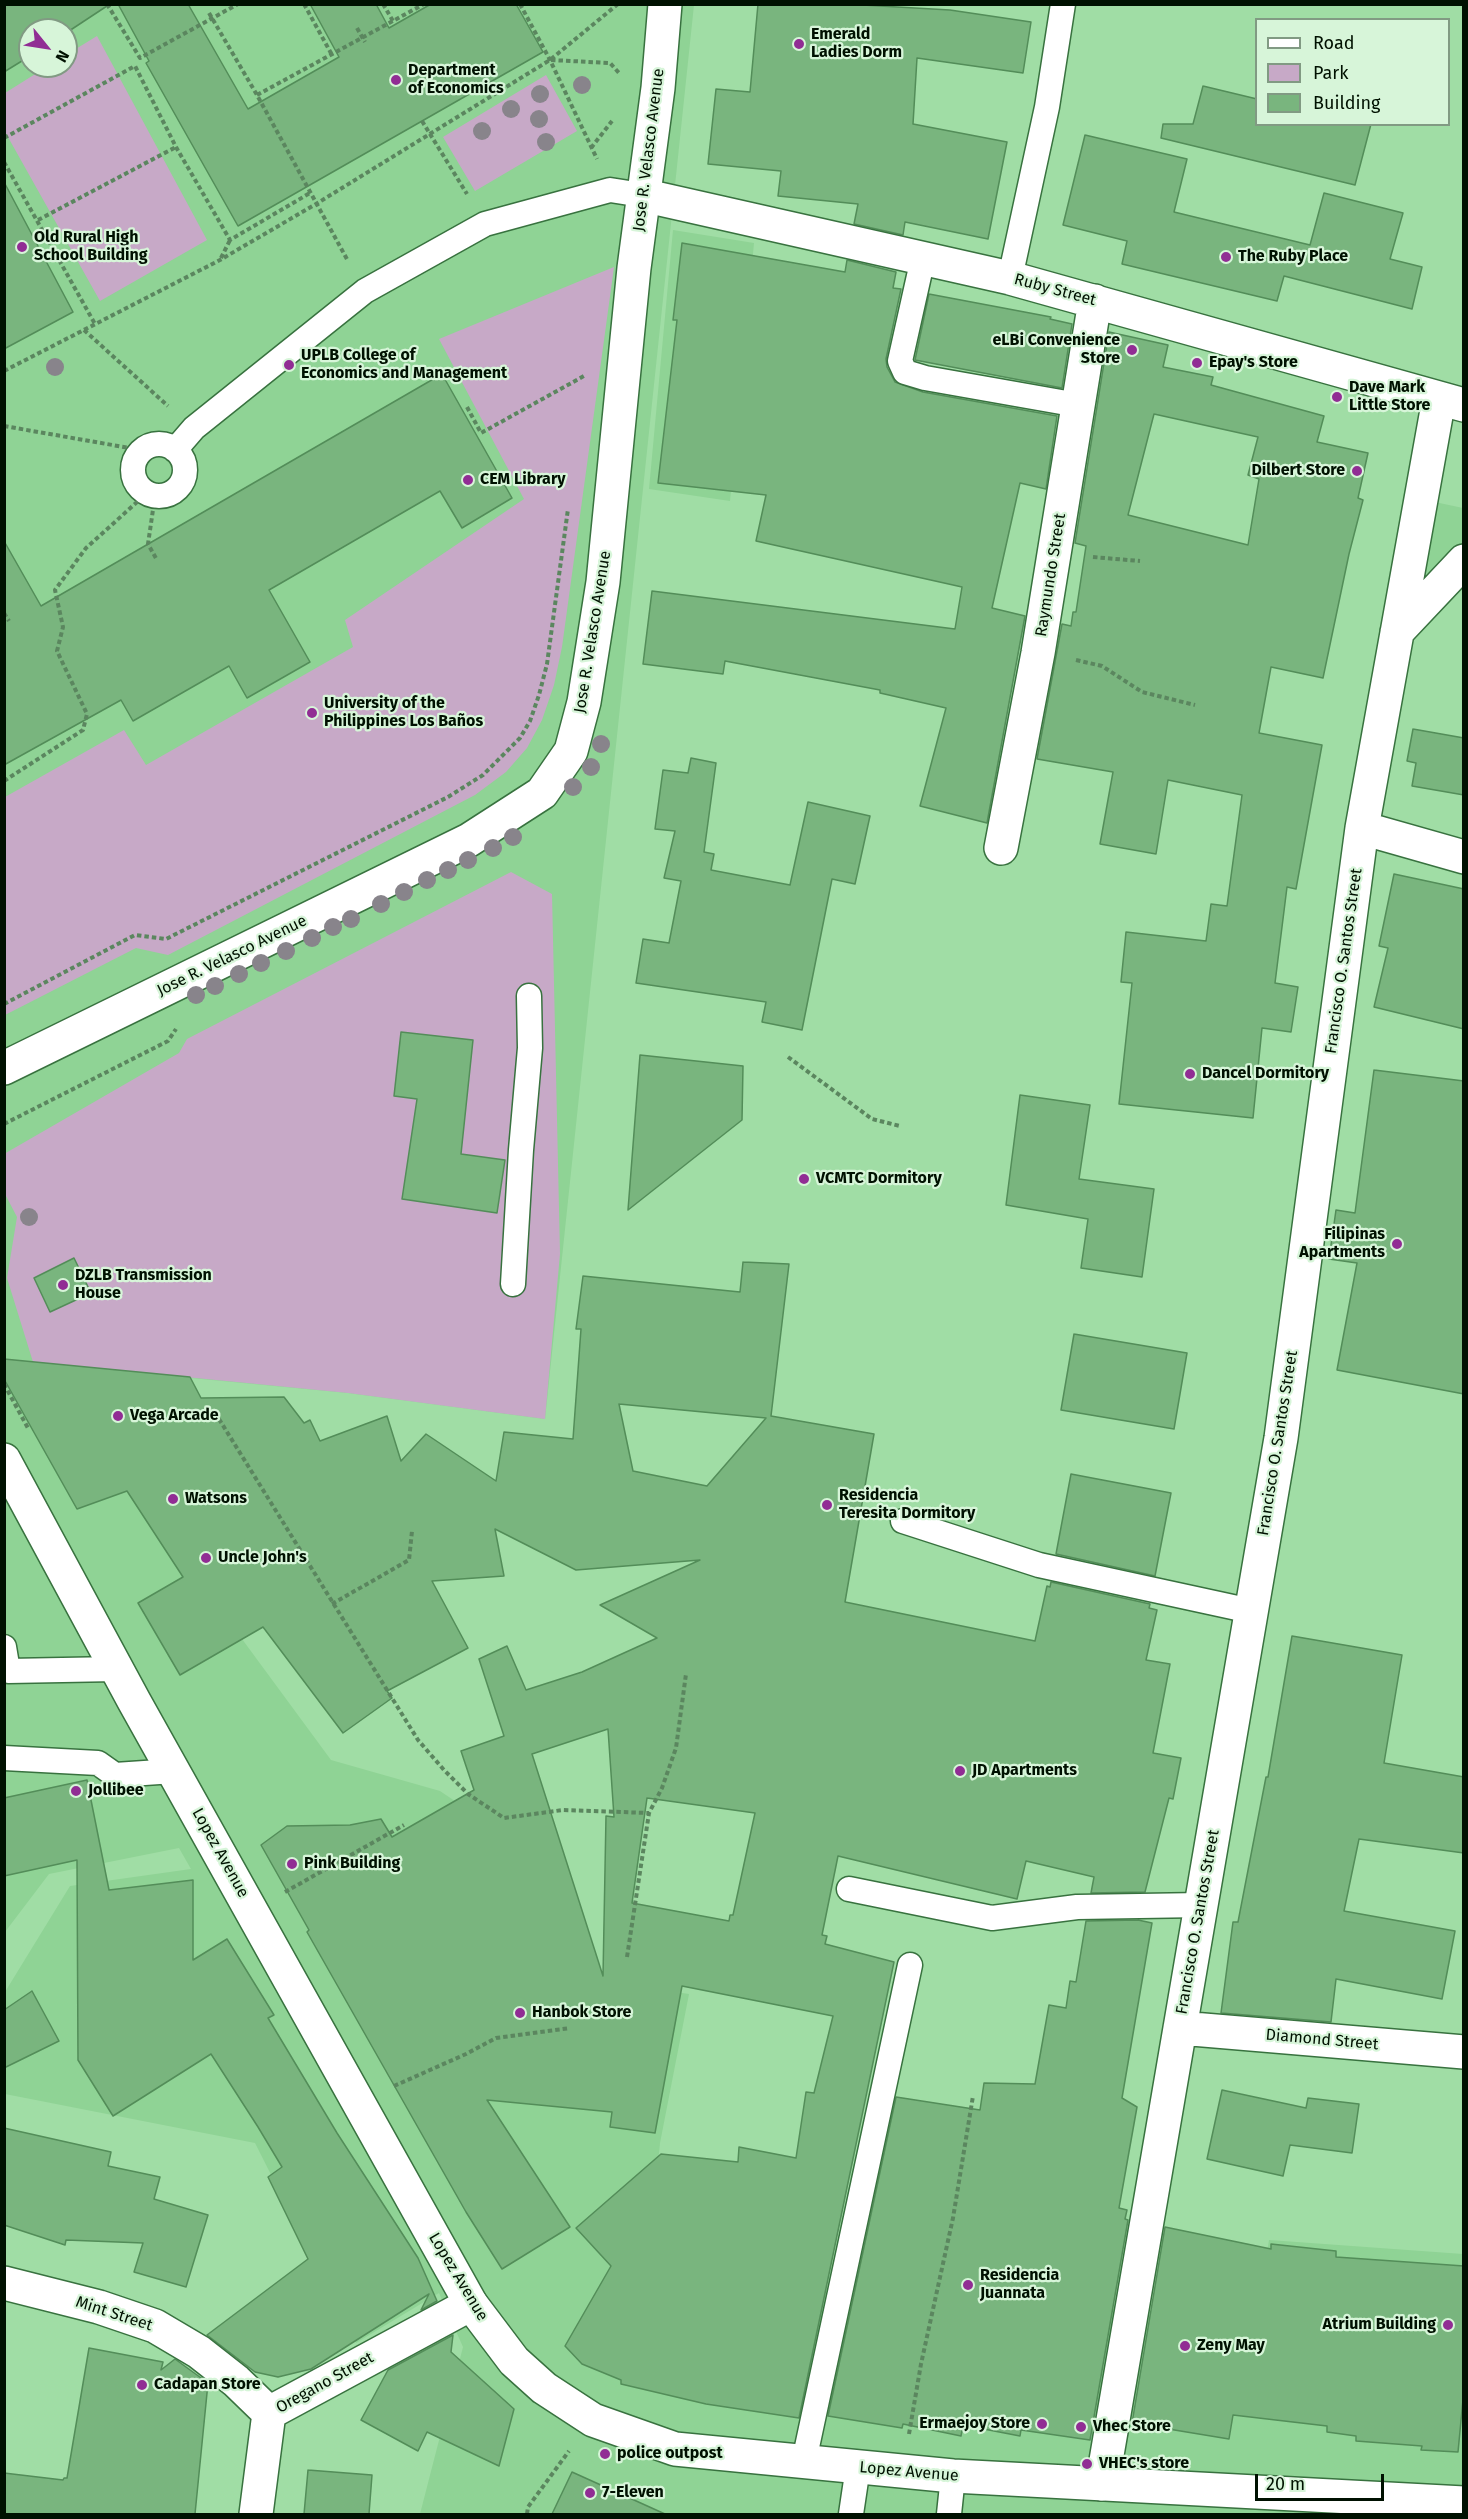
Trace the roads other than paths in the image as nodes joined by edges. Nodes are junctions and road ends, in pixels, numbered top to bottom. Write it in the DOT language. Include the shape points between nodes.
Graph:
graph roads {
  1 [pos="665,4"];
  2 [pos="1063,4"];
  3 [pos="626,193"];
  4 [pos="923,258"];
  5 [pos="1010,278"];
  6 [pos="1095,301"];
  7 [pos="1451,402"];
  8 [pos="1078,405"];
  9 [pos="175,450"];
  10 [pos="1464,561"];
  11 [pos="1397,632"];
  12 [pos="1362,828"];
  13 [pos="1000,848"];
  14 [pos="1464,857"];
  15 [pos="529,996"];
  16 [pos="4,1068"];
  17 [pos="513,1284"];
  18 [pos="4,1460"];
  19 [pos="903,1521"];
  20 [pos="1251,1611"];
  21 [pos="6,1663"];
  22 [pos="117,1669"];
  23 [pos="4,1758"];
  24 [pos="174,1771"];
  25 [pos="849,1889"];
  26 [pos="1202,1905"];
  27 [pos="910,1965"];
  28 [pos="1180,2028"];
  29 [pos="1464,2052"];
  30 [pos="4,2283"];
  31 [pos="471,2304"];
  32 [pos="269,2413"];
  33 [pos="804,2462"];
  34 [pos="858,2467"];
  35 [pos="953,2476"];
  36 [pos="1102,2484"];
  37 [pos="1464,2503"];
  38 [pos="1407,2507"];
  39 [pos="256,2514"];
  40 [pos="850,2514"];
  41 [pos="949,2514"];
  1 -- 3 [label="street, Jose R. Velasco Avenue" via="658,88"];
  2 -- 5 [label="lane" via="1047,107"];
  3 -- 4 [label="street, Ruby Street"];
  3 -- 9 [label="lane" via="485,224 365,291 194,428"];
  3 -- 16 [label="street, Jose R. Velasco Avenue" via="603,582 584,702 571,751 542,793 469,840"];
  4 -- 5 [label="street, Ruby Street"];
  4 -- 8 [label="lane" via="900,361 905,372"];
  5 -- 6 [label="street, Ruby Street"];
  6 -- 7 [label="street, Ruby Street"];
  6 -- 8 [label="street, Raymundo Street"];
  7 -- 11 [label="street, Francisco O. Santos Street"];
  8 -- 13 [label="street, Raymundo Street" via="1038,653"];
  9 -- 9 [label="lane" via="184,464 183,480 171,493 150,495 132,473 136,456 159,444"];
  10 -- 11 [label="street"];
  11 -- 12 [label="street, Francisco O. Santos Street"];
  12 -- 14 [label="street"];
  12 -- 20 [label="street, Francisco O. Santos Street" via="1281,1438"];
  15 -- 17 [label="lane" via="530,1048"];
  18 -- 22 [label="street, Lopez Avenue"];
  19 -- 20 [label="lane" via="1039,1565"];
  20 -- 26 [label="street, Francisco O. Santos Street"];
  21 -- 22 [label="lane"];
  22 -- 24 [label="street, Lopez Avenue"];
  23 -- 24 [label="lane" via="98,1763 115,1774"];
  24 -- 31 [label="street, Lopez Avenue"];
  25 -- 26 [label="lane" via="992,1918 1077,1907"];
  26 -- 28 [label="street, Francisco O. Santos Street"];
  27 -- 33 [label="lane"];
  28 -- 29 [label="street, Diamond Street"];
  28 -- 36 [label="street, Francisco O. Santos Street"];
  30 -- 32 [label="street, Mint Street" via="89,2304 155,2326 199,2352"];
  31 -- 32 [label="street, Oregano Street"];
  31 -- 33 [label="street, Lopez Avenue" via="514,2361 544,2388 593,2420 675,2449"];
  32 -- 39 [label="street, Oregano Street"];
  33 -- 34 [label="street, Lopez Avenue"];
  34 -- 35 [label="street, Lopez Avenue"];
  34 -- 40 [label="lane"];
  35 -- 36 [label="street, Lopez Avenue"];
  35 -- 41 [label="lane"];
  36 -- 38 [label="street, Lopez Avenue"];
  37 -- 38 [label="street, Lopez Avenue"];
}
